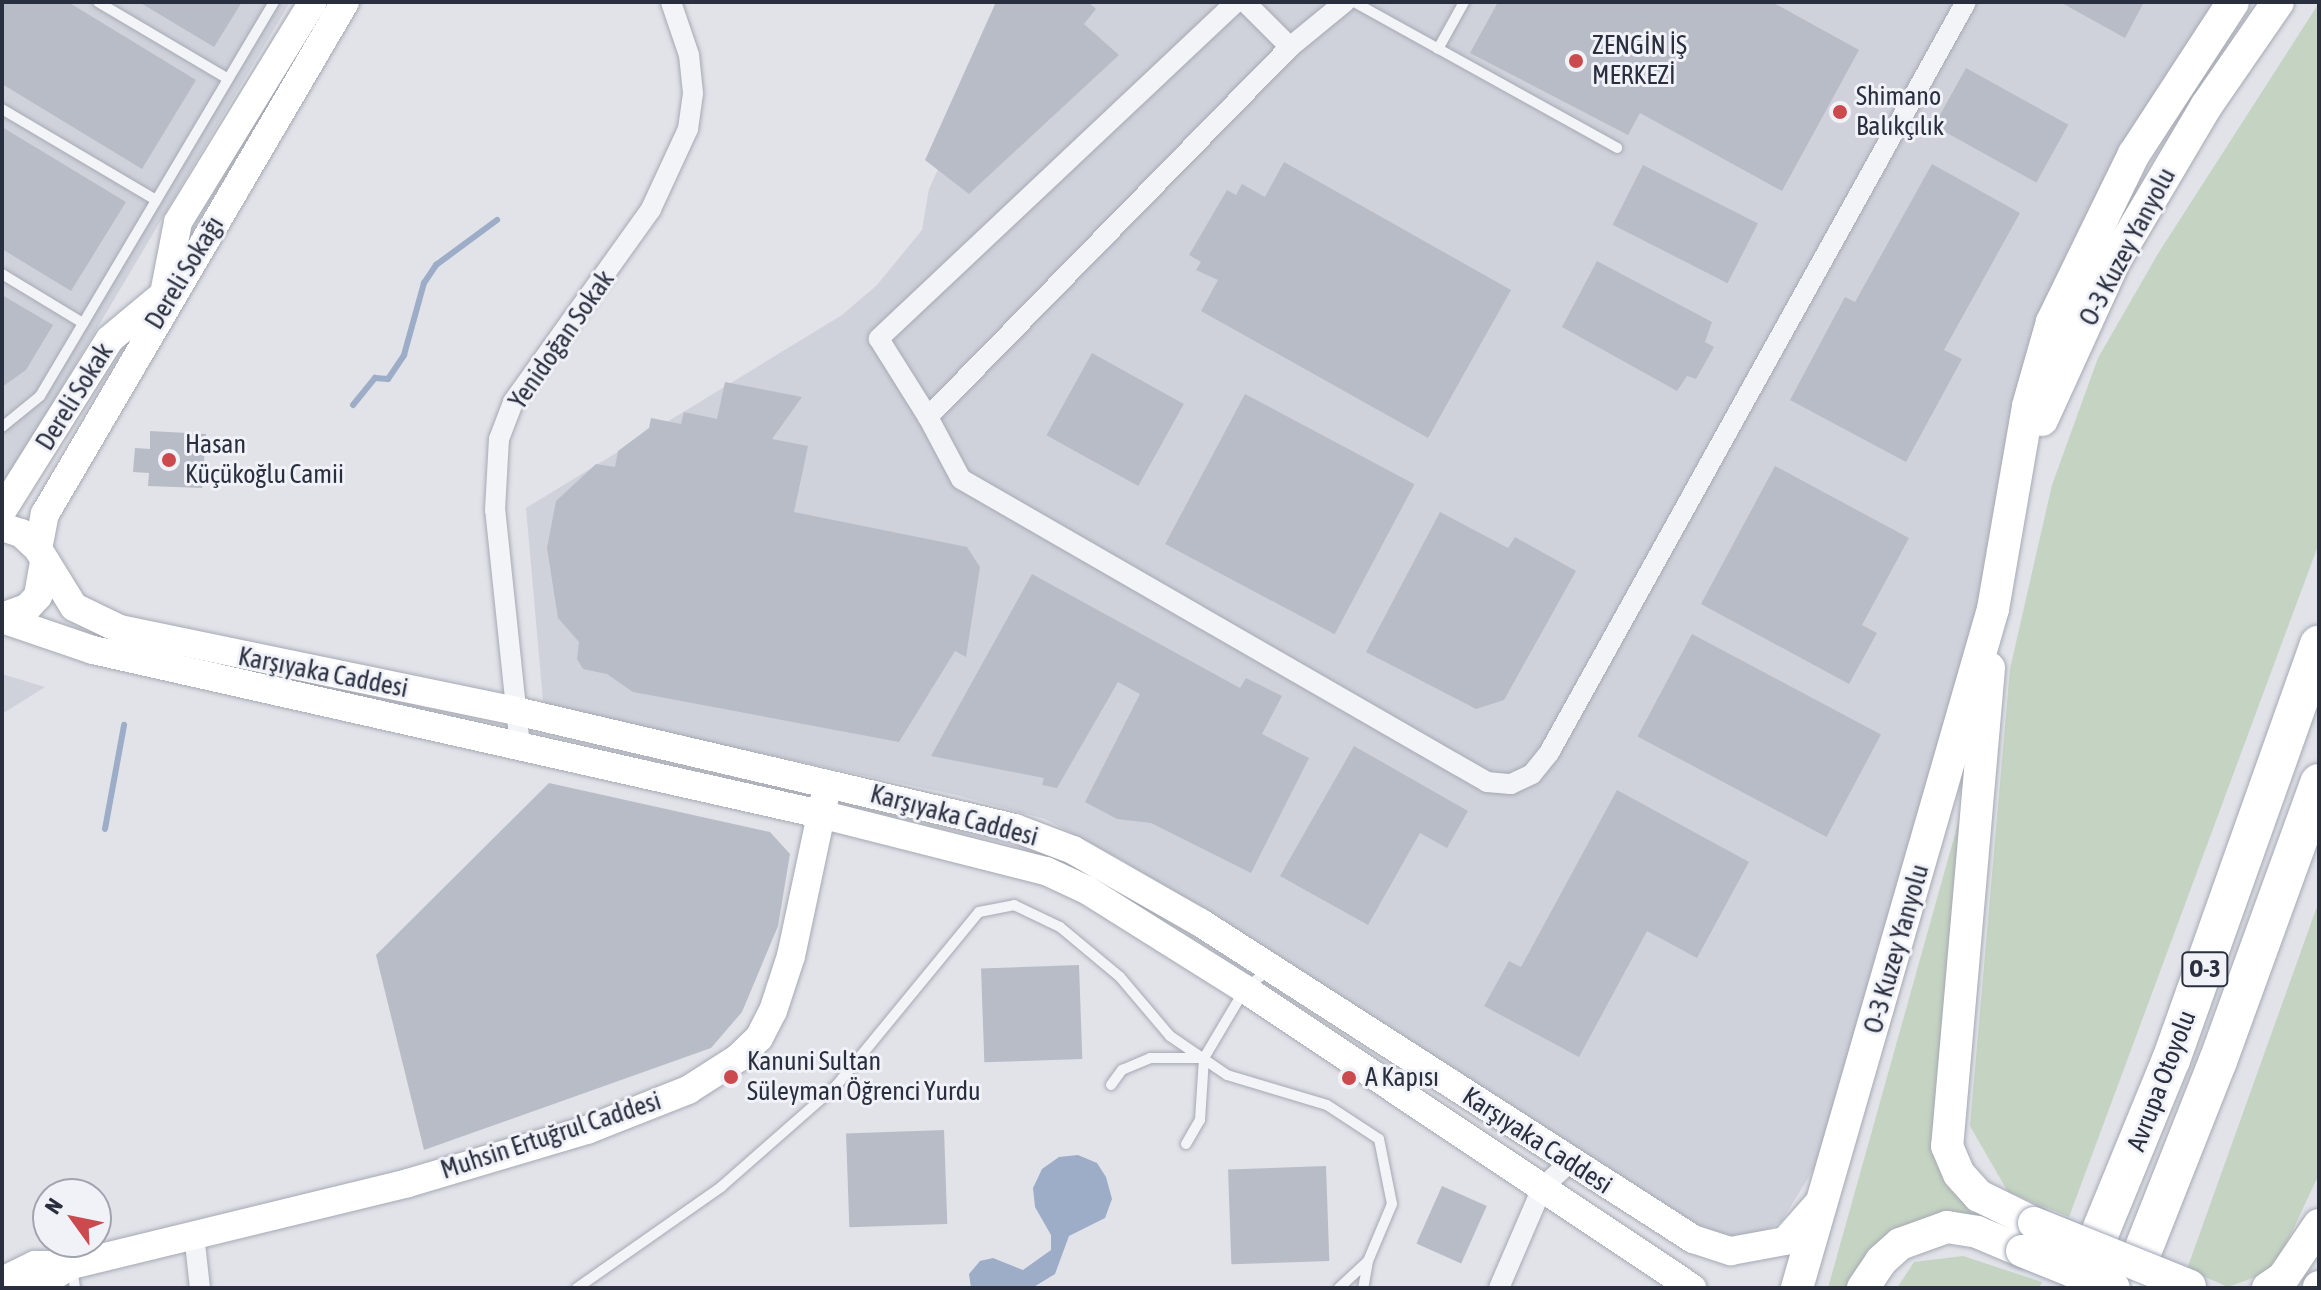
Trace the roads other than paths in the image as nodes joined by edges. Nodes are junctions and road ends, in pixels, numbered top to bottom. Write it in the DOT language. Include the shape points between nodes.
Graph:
graph roads {
  1 [pos="98,2"];
  2 [pos="274,2"];
  3 [pos="313,2"];
  4 [pos="345,2"];
  5 [pos="671,2"];
  6 [pos="1236,2"];
  7 [pos="1245,2"];
  8 [pos="1345,2"];
  9 [pos="1354,2"];
  10 [pos="1464,2"];
  11 [pos="1966,2"];
  12 [pos="2233,2"];
  13 [pos="2278,2"];
  14 [pos="1290,47"];
  15 [pos="1438,49"];
  16 [pos="228,79"];
  17 [pos="2,109"];
  18 [pos="1617,148"];
  19 [pos="156,200"];
  20 [pos="2,274"];
  21 [pos="83,323"];
  22 [pos="928,417"];
  23 [pos="2,427"];
  24 [pos="2011,510"];
  25 [pos="2,511"];
  26 [pos="2,527"];
  27 [pos="41,555"];
  28 [pos="1993,609"];
  29 [pos="2,618"];
  30 [pos="2319,645"];
  31 [pos="520,712"];
  32 [pos="520,746"];
  33 [pos="2319,783"];
  34 [pos="828,784"];
  35 [pos="820,814"];
  36 [pos="1271,968"];
  37 [pos="1245,989"];
  38 [pos="1204,1058"];
  39 [pos="1111,1085"];
  40 [pos="1186,1144"];
  41 [pos="1569,1163"];
  42 [pos="1542,1188"];
  43 [pos="1824,1198"];
  44 [pos="2319,1225"];
  45 [pos="194,1234"];
  46 [pos="2028,1237"];
  47 [pos="1368,1261"];
  48 [pos="73,1276"];
  49 [pos="2,1281"];
  50 [pos="2193,1287"];
  51 [pos="34,1288"];
  52 [pos="200,1288"];
  53 [pos="577,1288"];
  54 [pos="1339,1288"];
  55 [pos="1363,1288"];
  56 [pos="1499,1288"];
  57 [pos="1692,1288"];
  58 [pos="1797,1288"];
  59 [pos="1863,1288"];
  60 [pos="2077,1288"];
  61 [pos="2114,1288"];
  62 [pos="2128,1288"];
  63 [pos="2268,1288"];
  1 -- 16 [label="lane"];
  2 -- 16 [label="lane"];
  3 -- 25 [label="main road, Dereli Sokak" via="178,222 164,294 110,339"];
  4 -- 27 [label="main road, Dereli Sokağı" via="45,514"];
  5 -- 31 [label="street, Yenidoğan Sokak" via="689,55 693,93 688,129 651,209 513,402 499,439 495,510"];
  6 -- 22 [label="street" via="879,339"];
  7 -- 14 [label="street"];
  8 -- 14 [label="street"];
  9 -- 15 [label="lane"];
  10 -- 15 [label="lane"];
  11 -- 22 [label="street" via="1549,753 1532,774 1511,784 1487,782 961,479"];
  12 -- 24 [label="main road" via="2134,154 2052,322 2028,406"];
  13 -- 24 [label="main road, O-3 Kuzey Yanyolu" via="2207,105 2114,262 2043,414"];
  14 -- 22 [label="street"];
  15 -- 18 [label="lane"];
  16 -- 19 [label="lane"];
  17 -- 19 [label="lane"];
  19 -- 21 [label="lane"];
  20 -- 21 [label="lane"];
  21 -- 23 [label="lane" via="40,396"];
  24 -- 28 [label="main road"];
  26 -- 27 [label="main road" via="21,533"];
  27 -- 29 [label="main road, Dereli Sokağı" via="38,596 27,608"];
  27 -- 31 [label="main road, Karşıyaka Caddesi" via="74,607 120,629"];
  28 -- 43 [label="main road, O-3 Kuzey Yanyolu"];
  28 -- 46 [label="main road" via="1947,1146 1959,1174"];
  29 -- 32 [label="main road, Karşıyaka Caddesi" via="93,650"];
  30 -- 60 [label="highway, Avrupa Otoyolu / O-3" via="2171,1060"];
  31 -- 32 [label="street, Yenidoğan Sokak"];
  31 -- 34 [label="main road, Karşıyaka Caddesi"];
  32 -- 35 [label="main road, Karşıyaka Caddesi"];
  33 -- 62 [label="highway, Avrupa Otoyolu / O-3" via="2213,1075"];
  34 -- 35 [label="main road, Muhsin Ertuğrul Caddesi"];
  34 -- 36 [label="main road, Karşıyaka Caddesi" via="1015,828 1073,850"];
  35 -- 37 [label="main road, Karşıyaka Caddesi" via="1046,871 1099,897"];
  35 -- 45 [label="main road, Muhsin Ertuğrul Caddesi" via="791,956 773,1011 759,1038 738,1058 688,1090 587,1130 408,1183"];
  36 -- 37 [label="lane"];
  36 -- 41 [label="main road, Karşıyaka Caddesi"];
  37 -- 38 [label="lane"];
  37 -- 42 [label="main road, Karşıyaka Caddesi"];
  38 -- 39 [label="lane" via="1150,1058 1122,1070"];
  38 -- 40 [label="lane" via="1200,1120"];
  38 -- 47 [label="lane" via="1227,1075 1327,1105 1379,1139 1392,1204"];
  38 -- 53 [label="lane" via="1170,1036 1120,977 1060,927 1014,905 979,912 836,1086 721,1187"];
  41 -- 42 [label="street"];
  41 -- 43 [label="main road, Karşıyaka Caddesi" via="1693,1239 1731,1251 1785,1241"];
  42 -- 56 [label="street"];
  42 -- 57 [label="main road, Karşıyaka Caddesi"];
  43 -- 58 [label="main road, O-3 Kuzey Yanyolu"];
  44 -- 63 [label="main road" via="2283,1278"];
  45 -- 48 [label="main road, Muhsin Ertuğrul Caddesi"];
  45 -- 52 [label="street"];
  46 -- 50 [label="main road, bridge"];
  46 -- 59 [label="main road" via="1947,1227 1900,1244"];
  46 -- 61 [label="main road, bridge"];
  47 -- 54 [label="lane"];
  47 -- 55 [label="lane"];
  48 -- 49 [label="main road, Muhsin Ertuğrul Caddesi" via="35,1265"];
  48 -- 51 [label="main road, Muhsin Ertuğrul Caddesi"];
}
